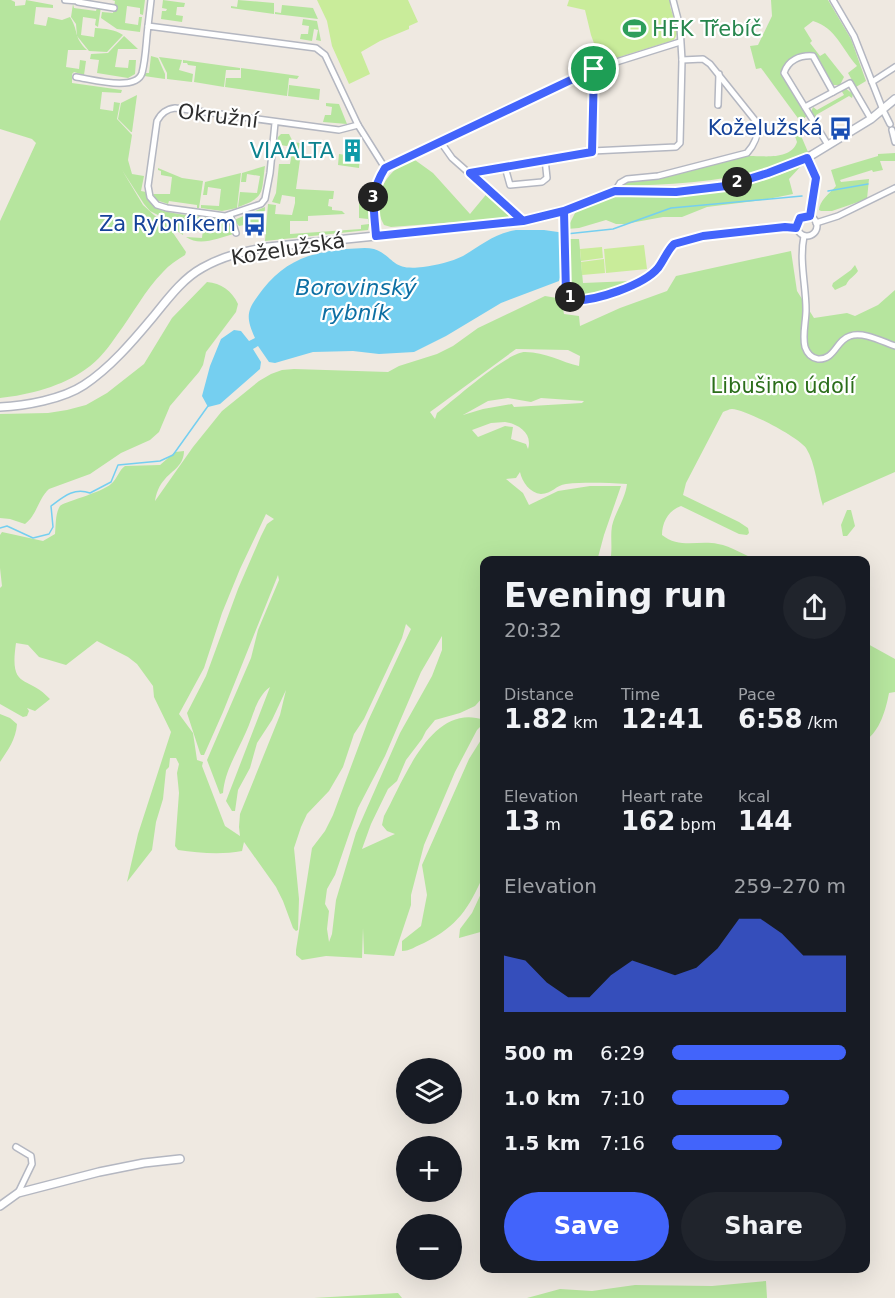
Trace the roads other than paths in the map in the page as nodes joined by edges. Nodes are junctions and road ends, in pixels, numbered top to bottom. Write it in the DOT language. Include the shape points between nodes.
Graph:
graph roads {
  1 [pos="65,0"];
  2 [pos="151,0"];
  3 [pos="673,0"];
  4 [pos="833,0"];
  5 [pos="79,1"];
  6 [pos="114,8"];
  7 [pos="148,26"];
  8 [pos="680,42"];
  9 [pos="682,60"];
  10 [pos="895,67"];
  11 [pos="594,69"];
  12 [pos="719,74"];
  13 [pos="76,77"];
  14 [pos="872,82"];
  15 [pos="832,92"];
  16 [pos="895,99"];
  17 [pos="718,105"];
  18 [pos="805,107"];
  19 [pos="883,110"];
  20 [pos="871,119"];
  21 [pos="275,123"];
  22 [pos="358,125"];
  23 [pos="892,130"];
  24 [pos="440,141"];
  25 [pos="895,142"];
  26 [pos="828,145"];
  27 [pos="592,152"];
  28 [pos="807,158"];
  29 [pos="545,159"];
  30 [pos="505,167"];
  31 [pos="385,168"];
  32 [pos="470,173"];
  33 [pos="895,188"];
  34 [pos="615,191"];
  35 [pos="564,211"];
  36 [pos="230,216"];
  37 [pos="810,216"];
  38 [pos="523,221"];
  39 [pos="816,223"];
  40 [pos="796,228"];
  41 [pos="236,233"];
  42 [pos="376,236"];
  43 [pos="804,236"];
  44 [pos="895,346"];
  45 [pos="0,407"];
  46 [pos="16,1147"];
  47 [pos="180,1159"];
  48 [pos="18,1192"];
  49 [pos="0,1206"];
  1 -- 5 [label="street"];
  2 -- 7 [label="street"];
  3 -- 8 [label="street"];
  4 -- 14 [label="street" via="854,36"];
  5 -- 6 [label="street"];
  7 -- 13 [label="street" via="141,75 134,83"];
  7 -- 22 [label="street" via="320,50"];
  8 -- 9 [label="street"];
  8 -- 11 [label="street"];
  9 -- 12 [label="street" via="703,59"];
  9 -- 27 [label="street" via="680,143 676,147"];
  10 -- 14 [label="street"];
  11 -- 24 [label="street"];
  11 -- 27 [label="street"];
  12 -- 17 [label="street"];
  12 -- 34 [label="street" via="758,124 758,135 747,153 658,176 627,179"];
  14 -- 19 [label="street"];
  15 -- 18 [label="street"];
  15 -- 18 [label="street" via="813,56 792,60 784,73"];
  15 -- 20 [label="street" via="850,83"];
  16 -- 19 [label="main road, Koželužská"];
  18 -- 26 [label="street"];
  19 -- 20 [label="main road, Koželužská"];
  19 -- 23 [label="street"];
  20 -- 26 [label="main road, Koželužská"];
  21 -- 22 [label="street, Okružní" via="339,130"];
  21 -- 36 [label="street, Okružní" via="268,194 261,204"];
  21 -- 36 [label="street, Okružní" via="175,108 160,115 157,121 148,186 150,197 157,205"];
  22 -- 31 [label="street"];
  23 -- 25 [label="street"];
  24 -- 31 [label="street"];
  24 -- 32 [label="street"];
  26 -- 28 [label="main road, Koželužská"];
  27 -- 29 [label="street"];
  28 -- 34 [label="main road, Koželužská" via="726,186 676,192"];
  28 -- 37 [label="street" via="816,178"];
  29 -- 30 [label="street"];
  29 -- 30 [label="street" via="548,174 542,182 510,185"];
  30 -- 32 [label="street"];
  31 -- 42 [label="street" via="373,195"];
  32 -- 38 [label="street"];
  33 -- 39 [label="street"];
  34 -- 35 [label="main road, Koželužská"];
  35 -- 38 [label="main road, Koželužská"];
  35 -- 40 [label="street" via="566,293 572,300 584,301 647,278 674,244 703,236"];
  36 -- 41 [label="street"];
  37 -- 39 [label="street"];
  37 -- 40 [label="street" via="800,218"];
  38 -- 42 [label="main road, Koželužská"];
  39 -- 43 [label="street" via="814,233"];
  40 -- 43 [label="street"];
  42 -- 45 [label="main road, Koželužská" via="268,247 231,255 200,268 176,289 129,345 83,386 48,400"];
  43 -- 44 [label="street" via="804,340 810,357 831,356 850,336 861,335"];
  46 -- 48 [label="street" via="31,1156 32,1164"];
  47 -- 48 [label="main road" via="99,1172"];
  48 -- 49 [label="main road"];
}
